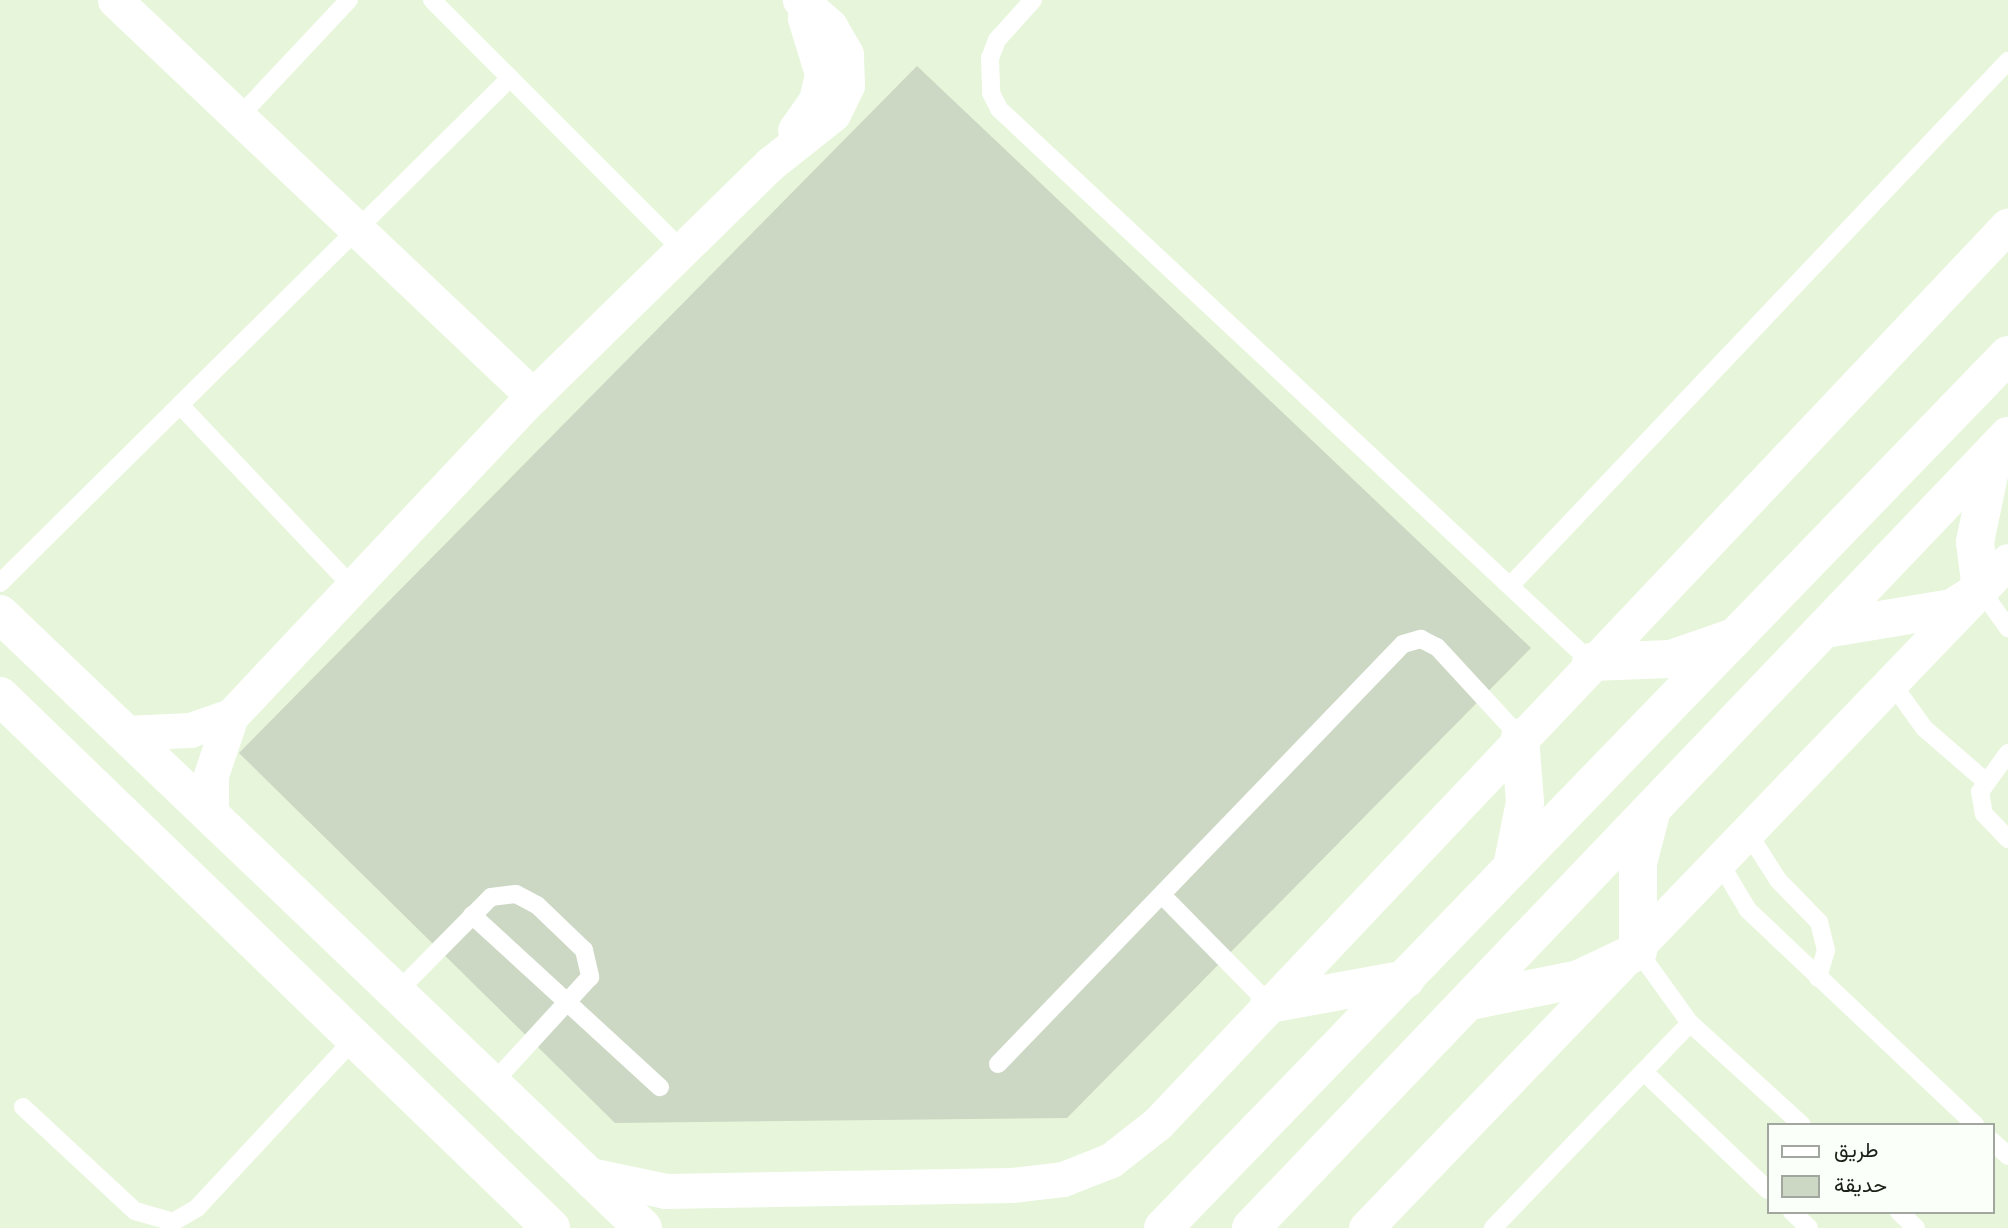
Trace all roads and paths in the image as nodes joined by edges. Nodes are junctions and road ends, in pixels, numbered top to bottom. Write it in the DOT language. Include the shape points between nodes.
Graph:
graph roads {
  1 [pos="115,0"];
  2 [pos="349,0"];
  3 [pos="432,0"];
  4 [pos="798,0"];
  5 [pos="1033,0"];
  6 [pos="2008,61"];
  7 [pos="510,78"];
  8 [pos="238,118"];
  9 [pos="2008,225"];
  10 [pos="357,230"];
  11 [pos="681,249"];
  12 [pos="2008,355"];
  13 [pos="533,396"];
  14 [pos="180,405"];
  15 [pos="2001,443"];
  16 [pos="2008,561"];
  17 [pos="0,583"];
  18 [pos="352,586"];
  19 [pos="1510,586"];
  20 [pos="1981,590"];
  21 [pos="0,614"];
  22 [pos="2008,628"];
  23 [pos="1825,629"];
  24 [pos="1746,631"];
  25 [pos="1591,662"];
  26 [pos="1891,682"];
  27 [pos="0,696"];
  28 [pos="230,716"];
  29 [pos="125,733"];
  30 [pos="1520,737"];
  31 [pos="2008,753"];
  32 [pos="1984,780"];
  33 [pos="1651,811"];
  34 [pos="211,817"];
  35 [pos="1748,833"];
  36 [pos="2008,839"];
  37 [pos="1720,863"];
  38 [pos="1513,867"];
  39 [pos="1162,895"];
  40 [pos="472,915"];
  41 [pos="1638,951"];
  42 [pos="1818,978"];
  43 [pos="1406,979"];
  44 [pos="396,993"];
  45 [pos="1470,1001"];
  46 [pos="569,1003"];
  47 [pos="1269,1004"];
  48 [pos="1690,1023"];
  49 [pos="355,1038"];
  50 [pos="998,1064"];
  51 [pos="1644,1072"];
  52 [pos="492,1084"];
  53 [pos="660,1087"];
  54 [pos="23,1107"];
  55 [pos="1800,1123"];
  56 [pos="1973,1123"];
  57 [pos="1994,1143"];
  58 [pos="2008,1156"];
  59 [pos="586,1174"];
  60 [pos="1766,1187"];
  61 [pos="1794,1214"];
  62 [pos="1901,1214"];
  63 [pos="550,1228"];
  64 [pos="643,1228"];
  65 [pos="1163,1228"];
  66 [pos="1251,1228"];
  67 [pos="1366,1228"];
  68 [pos="1493,1228"];
  69 [pos="1809,1228"];
  70 [pos="1916,1228"];
  1 -- 8 [label="street"];
  2 -- 8 [label="lane"];
  3 -- 7 [label="lane"];
  4 -- 11 [label="street" via="839,39 847,85 833,114 770,164"];
  5 -- 19 [label="lane" via="990,58 991,93 999,109"];
  6 -- 19 [label="lane"];
  7 -- 10 [label="lane"];
  7 -- 11 [label="lane"];
  8 -- 10 [label="street"];
  9 -- 25 [label="street"];
  10 -- 13 [label="street"];
  10 -- 14 [label="lane"];
  11 -- 13 [label="street"];
  12 -- 24 [label="main road"];
  13 -- 18 [label="street"];
  14 -- 17 [label="lane"];
  14 -- 18 [label="lane"];
  15 -- 20 [label="main road" via="1975,542"];
  15 -- 23 [label="main road"];
  16 -- 20 [label="street"];
  18 -- 28 [label="street"];
  19 -- 25 [label="lane"];
  20 -- 22 [label="lane"];
  20 -- 23 [label="main road" via="1952,608"];
  20 -- 26 [label="street"];
  21 -- 29 [label="main road"];
  23 -- 33 [label="main road"];
  24 -- 25 [label="main road" via="1671,659"];
  24 -- 38 [label="main road"];
  25 -- 30 [label="street"];
  26 -- 32 [label="lane" via="1924,729"];
  26 -- 35 [label="street"];
  27 -- 49 [label="main road"];
  28 -- 29 [label="street" via="190,730"];
  28 -- 34 [label="street" via="211,775"];
  29 -- 34 [label="main road"];
  30 -- 38 [label="main road" via="1525,802"];
  30 -- 39 [label="lane" via="1437,647 1421,639 1403,643"];
  30 -- 47 [label="street"];
  31 -- 32 [label="lane"];
  32 -- 36 [label="lane" via="1984,814"];
  33 -- 41 [label="main road" via="1639,863"];
  33 -- 45 [label="main road"];
  34 -- 44 [label="main road"];
  35 -- 37 [label="street"];
  35 -- 42 [label="lane" via="1778,880 1819,922 1826,950"];
  37 -- 41 [label="street"];
  37 -- 42 [label="lane" via="1748,910"];
  38 -- 43 [label="main road"];
  39 -- 47 [label="lane"];
  39 -- 50 [label="lane"];
  40 -- 44 [label="lane"];
  40 -- 46 [label="lane"];
  40 -- 46 [label="lane" via="503,893 537,905 589,958 590,977"];
  41 -- 45 [label="main road" via="1579,979"];
  41 -- 48 [label="lane"];
  41 -- 67 [label="street"];
  42 -- 56 [label="lane"];
  43 -- 47 [label="main road"];
  43 -- 65 [label="main road"];
  44 -- 52 [label="main road"];
  45 -- 66 [label="main road"];
  46 -- 52 [label="lane"];
  46 -- 53 [label="lane"];
  47 -- 59 [label="street" via="1136,1143 1063,1179 665,1191"];
  48 -- 51 [label="lane"];
  48 -- 55 [label="lane"];
  49 -- 54 [label="lane" via="197,1208 173,1222 135,1211"];
  49 -- 63 [label="main road"];
  51 -- 60 [label="lane"];
  51 -- 68 [label="lane"];
  52 -- 59 [label="main road"];
  57 -- 58 [label="lane"];
  59 -- 64 [label="main road"];
  61 -- 69 [label="lane"];
  62 -- 70 [label="lane"];
}
